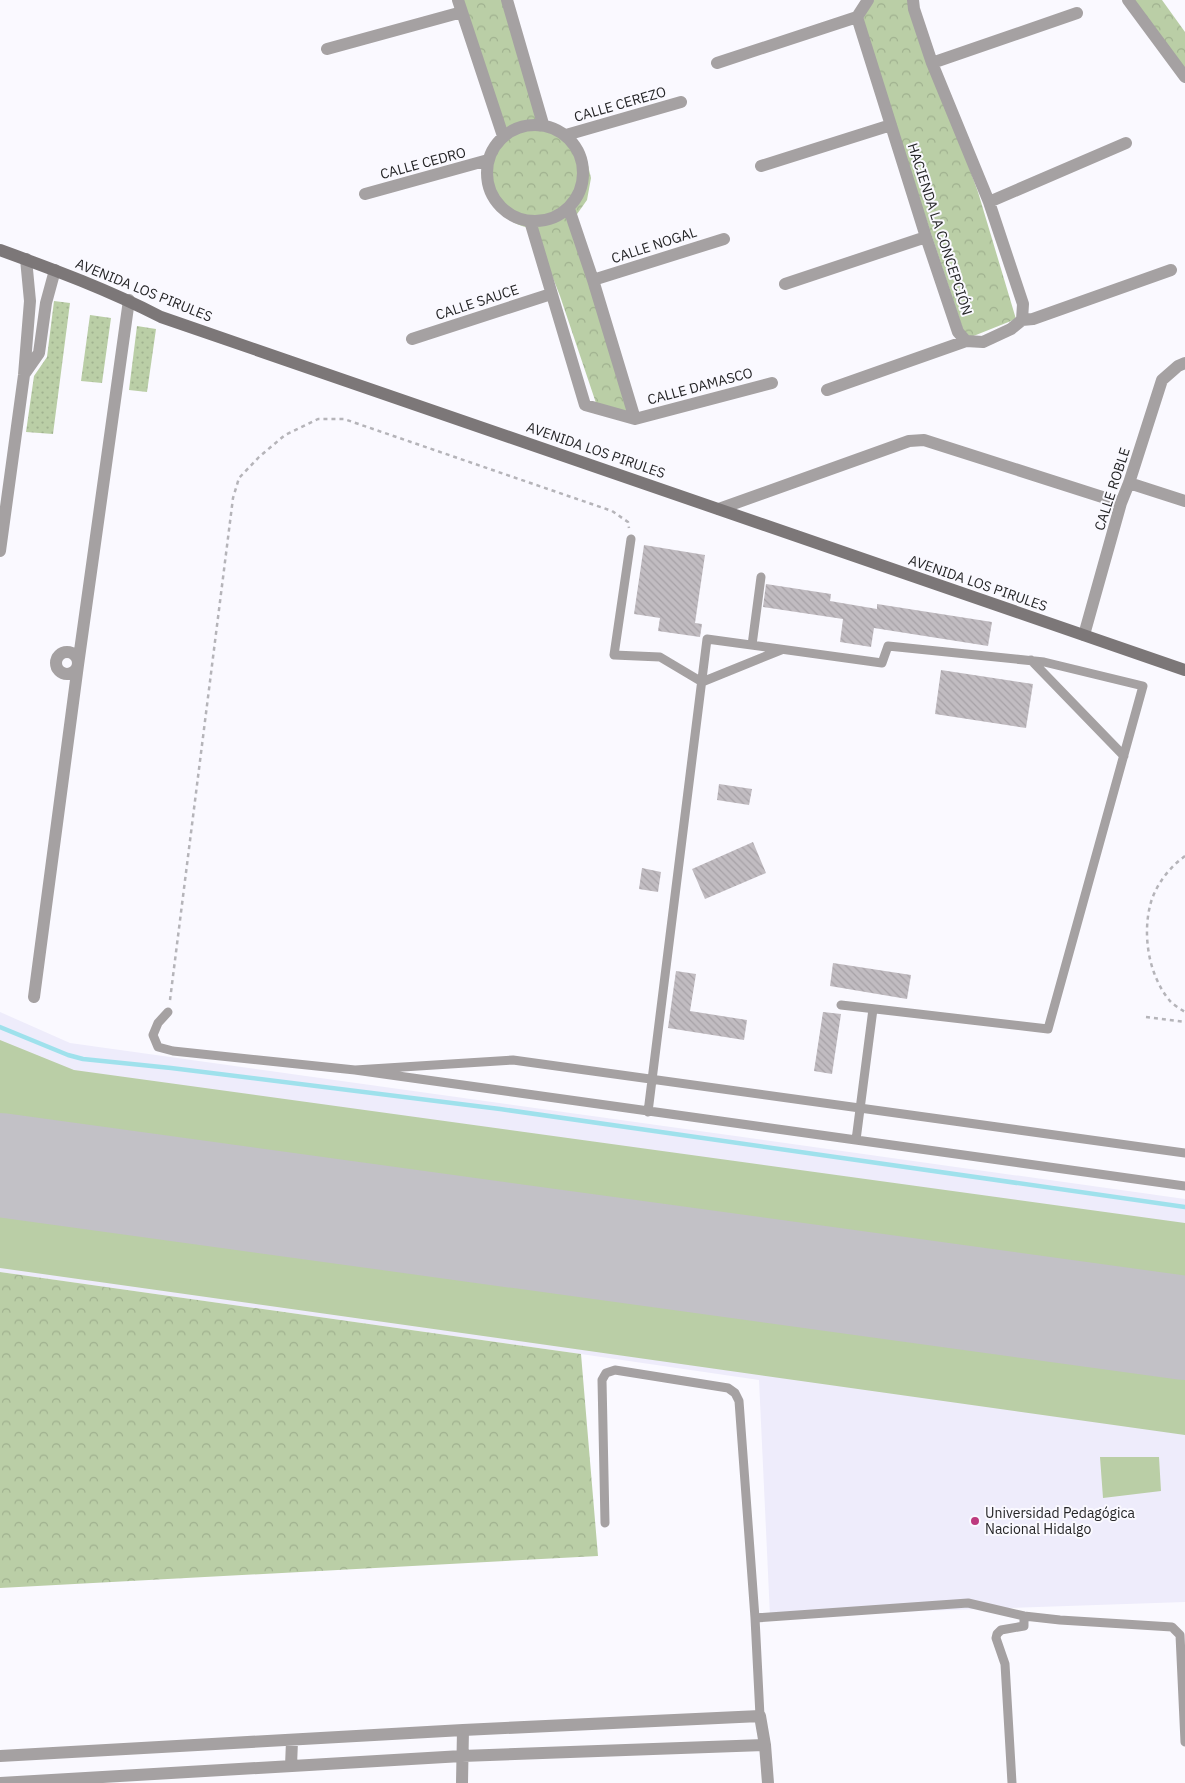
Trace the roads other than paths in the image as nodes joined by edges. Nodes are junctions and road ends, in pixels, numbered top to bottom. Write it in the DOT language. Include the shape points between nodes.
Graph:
graph roads {
  1 [pos="507,0"];
  2 [pos="868,0"];
  3 [pos="913,0"];
  4 [pos="1128,0"];
  5 [pos="460,6"];
  6 [pos="1078,12"];
  7 [pos="857,18"];
  8 [pos="327,49"];
  9 [pos="718,63"];
  10 [pos="932,63"];
  11 [pos="1184,74"];
  12 [pos="681,102"];
  13 [pos="543,124"];
  14 [pos="891,125"];
  15 [pos="566,135"];
  16 [pos="503,136"];
  17 [pos="1126,143"];
  18 [pos="488,160"];
  19 [pos="761,166"];
  20 [pos="365,194"];
  21 [pos="988,202"];
  22 [pos="569,209"];
  23 [pos="530,221"];
  24 [pos="926,237"];
  25 [pos="724,238"];
  26 [pos="0,250"];
  27 [pos="26,259"];
  28 [pos="55,270"];
  29 [pos="1171,270"];
  30 [pos="593,280"];
  31 [pos="785,284"];
  32 [pos="551,294"];
  33 [pos="129,300"];
  34 [pos="1022,320"];
  35 [pos="412,339"];
  36 [pos="966,341"];
  37 [pos="1185,363"];
  38 [pos="24,375"];
  39 [pos="772,382"];
  40 [pos="827,390"];
  41 [pos="635,419"];
  42 [pos="1130,482"];
  43 [pos="1185,500"];
  44 [pos="1121,504"];
  45 [pos="719,509"];
  46 [pos="632,539"];
  47 [pos="0,551"];
  48 [pos="761,577"];
  49 [pos="1084,635"];
  50 [pos="81,642"];
  51 [pos="752,645"];
  52 [pos="783,649"];
  53 [pos="68,652"];
  54 [pos="1031,660"];
  55 [pos="78,664"];
  56 [pos="1185,670"];
  57 [pos="702,682"];
  58 [pos="1124,756"];
  59 [pos="34,997"];
  60 [pos="841,1005"];
  61 [pos="873,1009"];
  62 [pos="168,1012"];
  63 [pos="355,1070"];
  64 [pos="653,1079"];
  65 [pos="860,1108"];
  66 [pos="648,1112"];
  67 [pos="856,1140"];
  68 [pos="1185,1153"];
  69 [pos="1185,1186"];
  70 [pos="605,1523"];
  71 [pos="1024,1616"];
  72 [pos="755,1618"];
  73 [pos="760,1716"];
  74 [pos="463,1730"];
  75 [pos="292,1741"];
  76 [pos="1185,1742"];
  77 [pos="765,1745"];
  78 [pos="0,1756"];
  79 [pos="462,1756"];
  80 [pos="291,1766"];
  81 [pos="0,1783"];
  82 [pos="462,1783"];
  83 [pos="768,1783"];
  84 [pos="1012,1783"];
  1 -- 13 [label="street"];
  2 -- 7 [label="street"];
  3 -- 10 [label="street"];
  4 -- 11 [label="street"];
  5 -- 8 [label="street"];
  5 -- 16 [label="street"];
  6 -- 10 [label="street"];
  7 -- 9 [label="street"];
  7 -- 14 [label="street, HACIENDA LA CONCEPCIÓN"];
  10 -- 21 [label="street"];
  12 -- 15 [label="street, CALLE CEREZO"];
  13 -- 15 [label="street"];
  13 -- 16 [label="street" via="522,126"];
  14 -- 19 [label="street"];
  14 -- 24 [label="street, HACIENDA LA CONCEPCIÓN"];
  15 -- 22 [label="street" via="579,152 584,172 580,193"];
  16 -- 18 [label="street"];
  17 -- 21 [label="street"];
  18 -- 20 [label="street, CALLE CEDRO"];
  18 -- 23 [label="street" via="488,181 495,200 510,214"];
  21 -- 34 [label="street" via="1023,304"];
  22 -- 23 [label="street" via="552,220"];
  22 -- 30 [label="street"];
  23 -- 32 [label="street"];
  24 -- 31 [label="street"];
  24 -- 36 [label="street, HACIENDA LA CONCEPCIÓN" via="958,332"];
  25 -- 30 [label="street, CALLE NOGAL"];
  26 -- 27 [label="street, AVENIDA LOS PIRULES"];
  27 -- 28 [label="street, AVENIDA LOS PIRULES"];
  27 -- 38 [label="street" via="30,301"];
  28 -- 33 [label="street, AVENIDA LOS PIRULES"];
  28 -- 38 [label="street" via="46,303 39,352"];
  29 -- 34 [label="street" via="1033,319"];
  30 -- 41 [label="street"];
  32 -- 35 [label="street, CALLE SAUCE"];
  32 -- 41 [label="street" via="585,405"];
  33 -- 45 [label="street, AVENIDA LOS PIRULES" via="170,320"];
  33 -- 50 [label="street"];
  34 -- 36 [label="street" via="1011,329 982,342"];
  36 -- 40 [label="street"];
  37 -- 42 [label="street, CALLE ROBLE" via="1162,380"];
  38 -- 47 [label="street"];
  39 -- 41 [label="street, CALLE DAMASCO"];
  42 -- 43 [label="street"];
  42 -- 44 [label="street, CALLE ROBLE"];
  44 -- 45 [label="street" via="924,440 909,441"];
  44 -- 49 [label="street, CALLE ROBLE"];
  45 -- 49 [label="street, AVENIDA LOS PIRULES"];
  46 -- 57 [label="lane" via="614,655 660,657"];
  48 -- 51 [label="lane"];
  49 -- 56 [label="street, AVENIDA LOS PIRULES"];
  50 -- 53 [label="street" via="77,649"];
  50 -- 55 [label="street"];
  51 -- 52 [label="lane"];
  51 -- 57 [label="lane" via="707,639"];
  52 -- 54 [label="lane" via="882,663 888,646"];
  52 -- 57 [label="lane"];
  53 -- 55 [label="street" via="76,656"];
  53 -- 55 [label="street" via="62,652 55,661 60,672 70,674"];
  54 -- 58 [label="lane"];
  54 -- 58 [label="lane" via="1143,686"];
  55 -- 59 [label="street"];
  57 -- 64 [label="lane"];
  58 -- 61 [label="lane" via="1048,1029"];
  60 -- 61 [label="lane"];
  61 -- 65 [label="lane"];
  62 -- 63 [label="lane" via="153,1034 158,1047"];
  63 -- 64 [label="lane" via="514,1060"];
  63 -- 66 [label="lane"];
  64 -- 65 [label="lane"];
  64 -- 66 [label="lane"];
  65 -- 67 [label="lane"];
  65 -- 68 [label="lane"];
  66 -- 67 [label="lane"];
  67 -- 69 [label="lane"];
  70 -- 72 [label="lane" via="602,1380 606,1373 615,1370 728,1388 739,1401"];
  71 -- 72 [label="lane" via="968,1603"];
  71 -- 76 [label="lane" via="1172,1627 1180,1635"];
  71 -- 84 [label="lane" via="1024,1626 1002,1630 996,1638 1005,1664"];
  72 -- 73 [label="lane"];
  73 -- 74 [label="street"];
  73 -- 77 [label="street"];
  74 -- 75 [label="street"];
  74 -- 79 [label="street"];
  75 -- 78 [label="street"];
  75 -- 80 [label="street"];
  77 -- 79 [label="street"];
  77 -- 83 [label="street"];
  79 -- 80 [label="street"];
  79 -- 82 [label="street"];
  80 -- 81 [label="street"];
}
